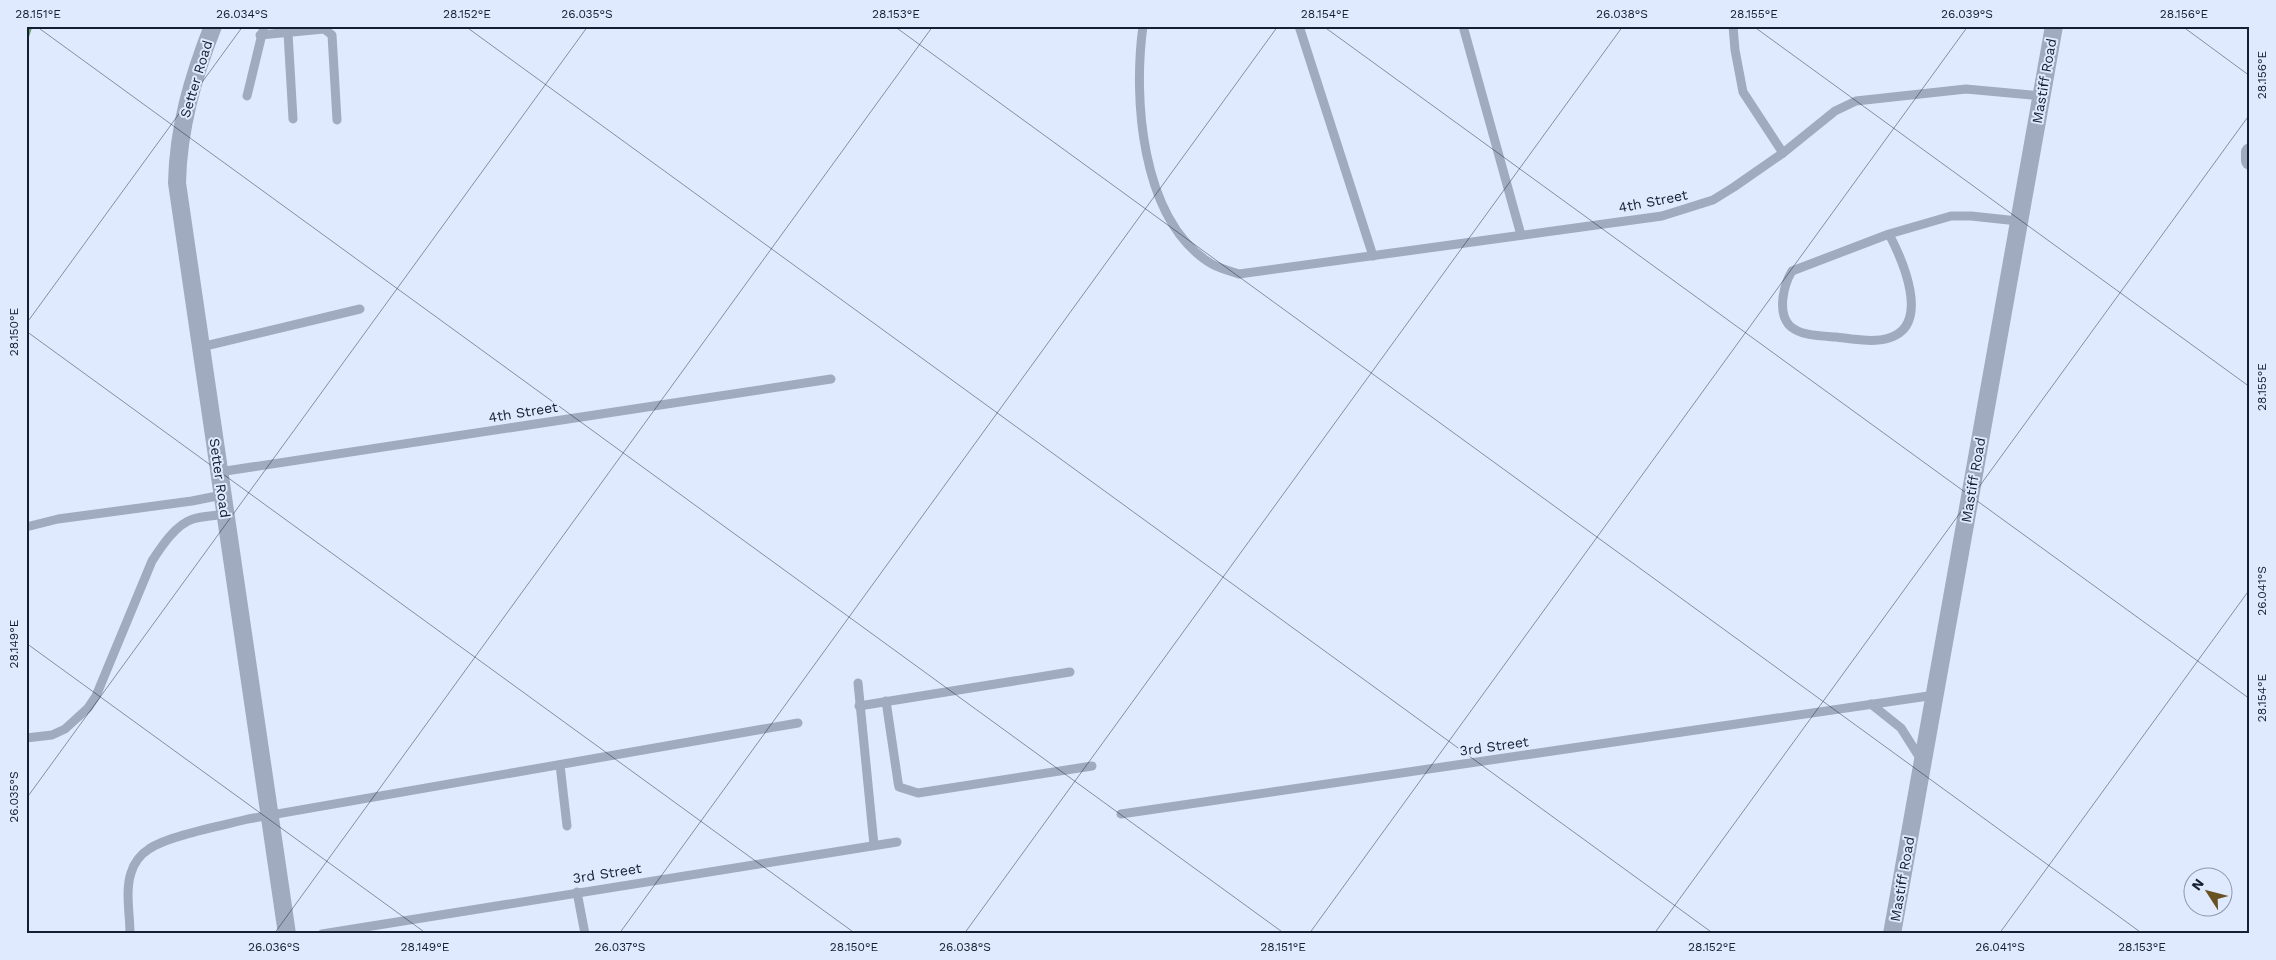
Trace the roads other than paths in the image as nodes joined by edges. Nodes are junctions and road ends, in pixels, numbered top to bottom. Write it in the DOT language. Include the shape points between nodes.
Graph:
graph roads {
  1 [pos="213,26"];
  2 [pos="1143,26"];
  3 [pos="1300,26"];
  4 [pos="1463,26"];
  5 [pos="1733,26"];
  6 [pos="2054,26"];
  7 [pos="262,31"];
  8 [pos="288,33"];
  9 [pos="247,96"];
  10 [pos="2042,96"];
  11 [pos="293,119"];
  12 [pos="337,120"];
  13 [pos="2250,152"];
  14 [pos="1783,153"];
  15 [pos="2250,161"];
  16 [pos="2018,221"];
  17 [pos="1889,234"];
  18 [pos="1521,235"];
  19 [pos="1373,256"];
  20 [pos="360,309"];
  21 [pos="201,347"];
  22 [pos="831,379"];
  23 [pos="219,472"];
  24 [pos="222,495"];
  25 [pos="225,514"];
  26 [pos="26,527"];
  27 [pos="1070,672"];
  28 [pos="858,683"];
  29 [pos="1935,695"];
  30 [pos="886,700"];
  31 [pos="1871,704"];
  32 [pos="859,706"];
  33 [pos="798,723"];
  34 [pos="26,738"];
  35 [pos="1923,764"];
  36 [pos="560,765"];
  37 [pos="1092,766"];
  38 [pos="1121,814"];
  39 [pos="270,816"];
  40 [pos="567,826"];
  41 [pos="897,842"];
  42 [pos="874,845"];
  43 [pos="577,892"];
  44 [pos="130,934"];
  45 [pos="287,934"];
  46 [pos="322,934"];
  47 [pos="585,934"];
  48 [pos="1892,934"];
  1 -- 21 [label="street, Setter Road" via="190,90 178,159 179,199"];
  2 -- 19 [label="lane, 4th Street" via="1140,68 1143,137 1148,166 1159,198 1189,245 1206,261 1239,274"];
  3 -- 19 [label="lane"];
  4 -- 18 [label="lane"];
  5 -- 14 [label="lane" via="1734,50 1743,92"];
  6 -- 10 [label="street, Mastiff Road"];
  7 -- 8 [label="lane"];
  7 -- 9 [label="lane"];
  8 -- 11 [label="lane"];
  8 -- 12 [label="lane" via="324,29 332,35"];
  10 -- 14 [label="lane, 4th Street" via="1966,89 1856,101 1835,111"];
  10 -- 16 [label="street, Mastiff Road"];
  13 -- 15 [label="street"];
  14 -- 18 [label="lane, 4th Street" via="1734,187 1693,208 1662,216"];
  16 -- 17 [label="lane" via="1950,216"];
  16 -- 29 [label="street, Mastiff Road"];
  17 -- 17 [label="lane" via="1903,262 1911,294 1906,326 1899,334 1873,340 1822,336 1798,331 1788,325 1783,302 1785,281 1792,271"];
  18 -- 19 [label="lane, 4th Street"];
  20 -- 21 [label="lane"];
  21 -- 23 [label="street, Setter Road"];
  22 -- 23 [label="lane, 4th Street"];
  23 -- 24 [label="street, Setter Road"];
  24 -- 25 [label="street, Setter Road"];
  24 -- 26 [label="lane" via="192,502 58,519"];
  25 -- 34 [label="lane" via="192,519 161,548 152,561 96,696 79,718 52,735"];
  25 -- 39 [label="street, Setter Road"];
  27 -- 30 [label="lane"];
  28 -- 32 [label="lane"];
  29 -- 31 [label="lane, 3rd Street"];
  29 -- 35 [label="street, Mastiff Road"];
  30 -- 32 [label="lane"];
  30 -- 37 [label="lane" via="899,787 906,791 918,793"];
  31 -- 35 [label="lane" via="1901,728"];
  31 -- 38 [label="lane, 3rd Street"];
  32 -- 42 [label="lane"];
  33 -- 36 [label="lane"];
  35 -- 48 [label="street, Mastiff Road"];
  36 -- 39 [label="lane"];
  36 -- 40 [label="lane"];
  39 -- 44 [label="lane" via="230,824 150,848 131,870"];
  39 -- 45 [label="street, Setter Road"];
  41 -- 42 [label="lane, 3rd Street"];
  42 -- 43 [label="lane, 3rd Street"];
  43 -- 46 [label="lane, 3rd Street"];
  43 -- 47 [label="lane"];
}
